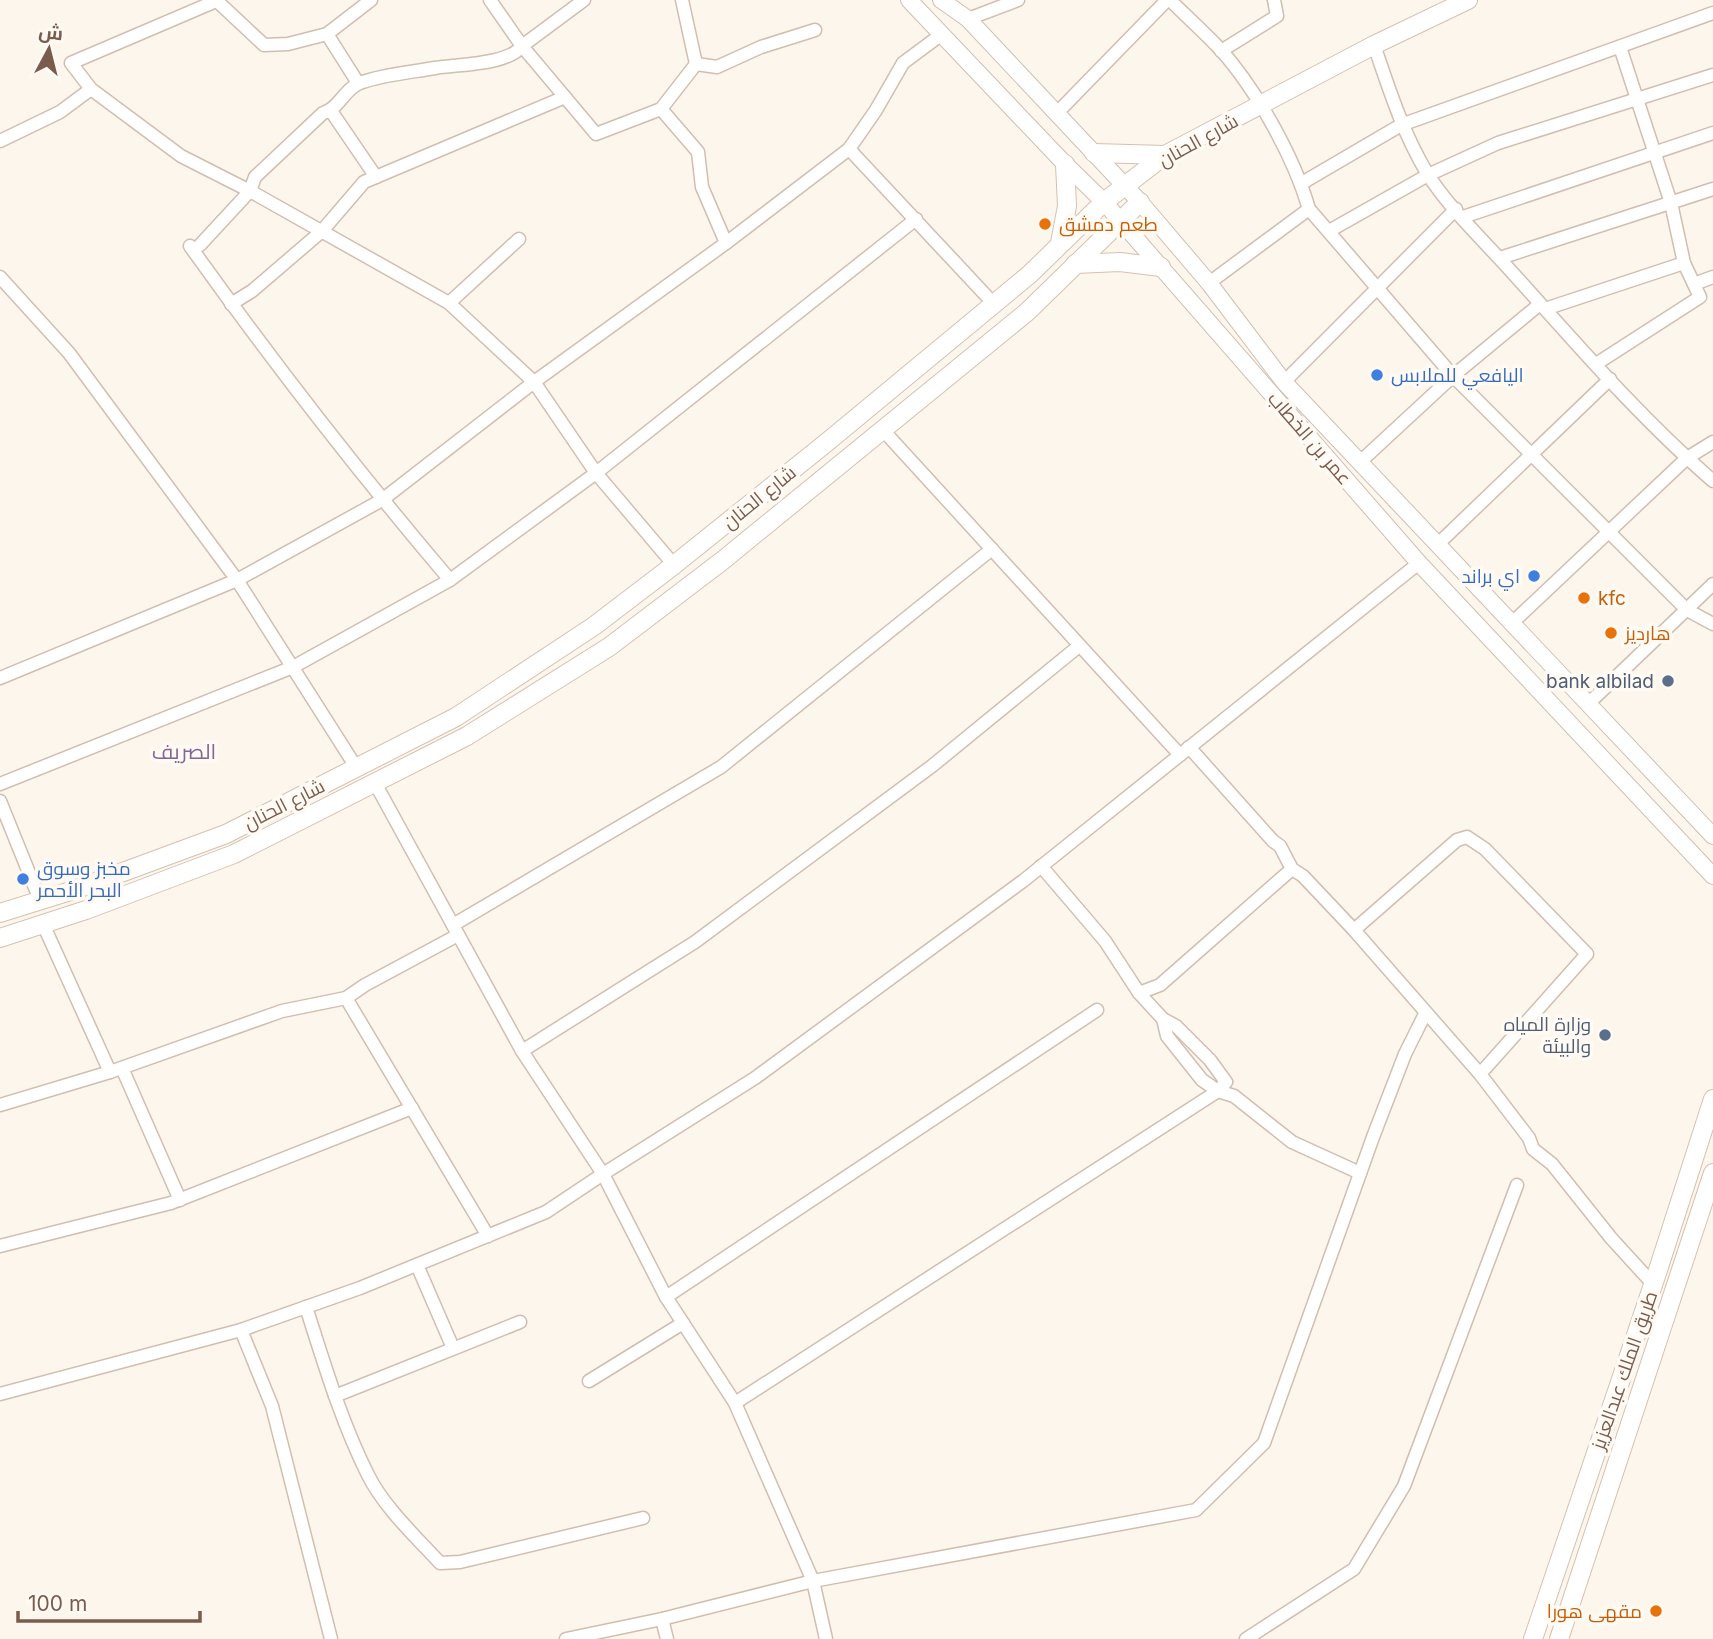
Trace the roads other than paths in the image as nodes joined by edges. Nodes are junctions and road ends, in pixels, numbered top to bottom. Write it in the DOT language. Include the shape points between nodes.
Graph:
graph roads {
  1 [pos="216,0"];
  2 [pos="370,0"];
  3 [pos="490,0"];
  4 [pos="584,0"];
  5 [pos="682,0"];
  6 [pos="909,0"];
  7 [pos="941,0"];
  8 [pos="1018,0"];
  9 [pos="1169,0"];
  10 [pos="1274,0"];
  11 [pos="1468,0"];
  12 [pos="1713,13"];
  13 [pos="968,19"];
  14 [pos="815,30"];
  15 [pos="327,34"];
  16 [pos="942,34"];
  17 [pos="1374,45"];
  18 [pos="522,46"];
  19 [pos="1619,47"];
  20 [pos="1221,51"];
  21 [pos="696,64"];
  22 [pos="1713,75"];
  23 [pos="358,83"];
  24 [pos="91,89"];
  25 [pos="565,97"];
  26 [pos="1638,99"];
  27 [pos="1261,106"];
  28 [pos="661,109"];
  29 [pos="331,111"];
  30 [pos="1056,114"];
  31 [pos="1401,125"];
  32 [pos="1713,133"];
  33 [pos="0,141"];
  34 [pos="849,149"];
  35 [pos="1094,153"];
  36 [pos="1655,153"];
  37 [pos="1164,155"];
  38 [pos="1065,164"];
  39 [pos="1428,175"];
  40 [pos="376,177"];
  41 [pos="1302,183"];
  42 [pos="1125,186"];
  43 [pos="1713,189"];
  44 [pos="250,191"];
  45 [pos="1104,202"];
  46 [pos="1140,202"];
  47 [pos="1671,203"];
  48 [pos="1309,209"];
  49 [pos="1459,213"];
  50 [pos="916,219"];
  51 [pos="1120,219"];
  52 [pos="322,232"];
  53 [pos="1329,232"];
  54 [pos="519,239"];
  55 [pos="726,243"];
  56 [pos="1060,243"];
  57 [pos="1500,258"];
  58 [pos="1075,264"];
  59 [pos="1684,264"];
  60 [pos="1161,267"];
  61 [pos="0,277"];
  62 [pos="1713,277"];
  63 [pos="1209,283"];
  64 [pos="1694,284"];
  65 [pos="1378,289"];
  66 [pos="449,303"];
  67 [pos="993,303"];
  68 [pos="231,304"];
  69 [pos="1542,306"];
  70 [pos="1596,364"];
  71 [pos="1453,376"];
  72 [pos="1610,379"];
  73 [pos="534,382"];
  74 [pos="1284,382"];
  75 [pos="882,429"];
  76 [pos="1713,442"];
  77 [pos="1532,455"];
  78 [pos="1687,458"];
  79 [pos="1360,462"];
  80 [pos="596,474"];
  81 [pos="1713,481"];
  82 [pos="382,500"];
  83 [pos="1609,531"];
  84 [pos="1438,544"];
  85 [pos="992,549"];
  86 [pos="1419,563"];
  87 [pos="674,565"];
  88 [pos="237,580"];
  89 [pos="450,580"];
  90 [pos="1713,584"];
  91 [pos="1687,610"];
  92 [pos="1512,623"];
  93 [pos="1713,624"];
  94 [pos="1079,646"];
  95 [pos="293,667"];
  96 [pos="0,678"];
  97 [pos="1588,704"];
  98 [pos="1185,751"];
  99 [pos="356,767"];
  100 [pos="375,783"];
  101 [pos="0,784"];
  102 [pos="0,802"];
  103 [pos="1713,836"];
  104 [pos="1041,866"];
  105 [pos="1292,869"];
  106 [pos="1713,876"];
  107 [pos="40,900"];
  108 [pos="0,913"];
  109 [pos="43,924"];
  110 [pos="455,930"];
  111 [pos="1354,930"];
  112 [pos="0,938"];
  113 [pos="1139,993"];
  114 [pos="346,998"];
  115 [pos="1097,1010"];
  116 [pos="1425,1014"];
  117 [pos="1163,1019"];
  118 [pos="522,1051"];
  119 [pos="116,1070"];
  120 [pos="1480,1074"];
  121 [pos="1218,1091"];
  122 [pos="1713,1099"];
  123 [pos="0,1105"];
  124 [pos="412,1108"];
  125 [pos="1360,1173"];
  126 [pos="1713,1173"];
  127 [pos="603,1174"];
  128 [pos="1517,1185"];
  129 [pos="180,1200"];
  130 [pos="488,1236"];
  131 [pos="0,1246"];
  132 [pos="416,1265"];
  133 [pos="1653,1284"];
  134 [pos="666,1297"];
  135 [pos="306,1307"];
  136 [pos="520,1322"];
  137 [pos="683,1322"];
  138 [pos="241,1329"];
  139 [pos="453,1348"];
  140 [pos="589,1381"];
  141 [pos="0,1394"];
  142 [pos="335,1396"];
  143 [pos="735,1403"];
  144 [pos="643,1518"];
  145 [pos="813,1581"];
  146 [pos="662,1619"];
  147 [pos="331,1639"];
  148 [pos="566,1639"];
  149 [pos="667,1639"];
  150 [pos="826,1639"];
  151 [pos="1246,1639"];
  152 [pos="1533,1639"];
  153 [pos="1559,1639"];
  1 -- 15 [label="street" via="264,45"];
  1 -- 24 [label="street" via="71,63"];
  2 -- 15 [label="street"];
  3 -- 18 [label="street"];
  4 -- 18 [label="street"];
  5 -- 21 [label="street"];
  6 -- 16 [label="street, عمر بن الخطاب"];
  7 -- 13 [label="street, عمر بن الخطاب"];
  8 -- 13 [label="street"];
  9 -- 20 [label="street"];
  9 -- 30 [label="street"];
  10 -- 20 [label="street" via="1277,16"];
  11 -- 17 [label="main road, شارع الحنان"];
  12 -- 19 [label="street"];
  13 -- 30 [label="street, عمر بن الخطاب"];
  14 -- 21 [label="street" via="717,67"];
  15 -- 23 [label="street"];
  16 -- 34 [label="street" via="903,62"];
  16 -- 38 [label="street, عمر بن الخطاب"];
  17 -- 27 [label="main road, شارع الحنان"];
  17 -- 31 [label="street"];
  18 -- 23 [label="street" via="495,60"];
  18 -- 25 [label="street"];
  19 -- 26 [label="street"];
  19 -- 31 [label="street"];
  20 -- 27 [label="street"];
  21 -- 28 [label="street"];
  22 -- 26 [label="street"];
  23 -- 29 [label="street"];
  24 -- 33 [label="street" via="60,112"];
  24 -- 44 [label="street" via="181,156"];
  25 -- 28 [label="street" via="596,134"];
  25 -- 40 [label="street"];
  26 -- 36 [label="street"];
  26 -- 39 [label="street" via="1498,143"];
  27 -- 37 [label="main road, شارع الحنان"];
  27 -- 41 [label="street"];
  28 -- 55 [label="street" via="698,152 702,187"];
  29 -- 40 [label="street"];
  29 -- 44 [label="street" via="323,113 255,177"];
  30 -- 35 [label="street, عمر بن الخطاب"];
  31 -- 39 [label="street"];
  31 -- 41 [label="street"];
  32 -- 36 [label="street"];
  34 -- 50 [label="street"];
  34 -- 55 [label="street"];
  35 -- 37 [label="main road"];
  35 -- 42 [label="street, عمر بن الخطاب"];
  36 -- 47 [label="street"];
  36 -- 49 [label="street"];
  37 -- 42 [label="main road, شارع الحنان"];
  38 -- 45 [label="street, عمر بن الخطاب"];
  38 -- 56 [label="main road" via="1067,206"];
  39 -- 49 [label="street"];
  39 -- 53 [label="street"];
  40 -- 52 [label="street" via="364,182"];
  41 -- 48 [label="street"];
  42 -- 45 [label="main road, شارع الحنان"];
  42 -- 46 [label="street, عمر بن الخطاب"];
  43 -- 47 [label="street"];
  44 -- 52 [label="street"];
  44 -- 68 [label="street" via="195,246"];
  45 -- 51 [label="street, عمر بن الخطاب"];
  45 -- 56 [label="main road, شارع الحنان"];
  46 -- 51 [label="main road, شارع الحنان"];
  46 -- 63 [label="street, عمر بن الخطاب"];
  47 -- 57 [label="street"];
  47 -- 59 [label="street"];
  48 -- 53 [label="street"];
  48 -- 63 [label="street"];
  49 -- 57 [label="street"];
  49 -- 65 [label="street"];
  50 -- 67 [label="street"];
  50 -- 80 [label="street"];
  51 -- 58 [label="main road, شارع الحنان"];
  51 -- 60 [label="street, عمر بن الخطاب"];
  52 -- 66 [label="street"];
  52 -- 68 [label="street"];
  53 -- 65 [label="street"];
  54 -- 66 [label="street"];
  55 -- 73 [label="street"];
  56 -- 67 [label="main road, شارع الحنان"];
  57 -- 69 [label="street"];
  58 -- 60 [label="main road" via="1120,262"];
  58 -- 75 [label="main road, شارع الحنان" via="1027,312"];
  59 -- 64 [label="street"];
  59 -- 69 [label="street"];
  60 -- 86 [label="street, عمر بن الخطاب"];
  61 -- 88 [label="street" via="69,353"];
  62 -- 64 [label="street"];
  63 -- 74 [label="street, عمر بن الخطاب"];
  64 -- 70 [label="street" via="1700,297"];
  65 -- 71 [label="street"];
  65 -- 74 [label="street"];
  66 -- 73 [label="street"];
  67 -- 87 [label="main road, شارع الحنان"];
  68 -- 82 [label="street"];
  69 -- 70 [label="street"];
  69 -- 71 [label="street"];
  70 -- 72 [label="street"];
  71 -- 77 [label="street"];
  71 -- 79 [label="street"];
  72 -- 77 [label="street"];
  72 -- 78 [label="street"];
  73 -- 80 [label="street"];
  73 -- 82 [label="street"];
  74 -- 79 [label="street, عمر بن الخطاب"];
  75 -- 85 [label="street"];
  75 -- 100 [label="main road, شارع الحنان" via="609,647 467,737"];
  76 -- 78 [label="street"];
  77 -- 83 [label="street"];
  77 -- 84 [label="street"];
  78 -- 81 [label="street"];
  78 -- 83 [label="street"];
  79 -- 84 [label="street, عمر بن الخطاب"];
  80 -- 87 [label="street"];
  80 -- 89 [label="street"];
  82 -- 88 [label="street"];
  82 -- 89 [label="street"];
  83 -- 91 [label="street"];
  83 -- 92 [label="street"];
  84 -- 92 [label="street, عمر بن الخطاب"];
  85 -- 94 [label="street"];
  85 -- 110 [label="street" via="721,767"];
  86 -- 98 [label="street"];
  86 -- 106 [label="street, عمر بن الخطاب"];
  87 -- 99 [label="main road, شارع الحنان" via="594,626 456,717"];
  88 -- 95 [label="street"];
  88 -- 96 [label="street"];
  89 -- 95 [label="street"];
  90 -- 91 [label="street"];
  91 -- 93 [label="street"];
  91 -- 97 [label="street"];
  92 -- 97 [label="street, عمر بن الخطاب"];
  94 -- 98 [label="street"];
  94 -- 118 [label="street" via="932,766 695,942"];
  95 -- 99 [label="street"];
  95 -- 101 [label="street"];
  97 -- 103 [label="street, عمر بن الخطاب"];
  98 -- 104 [label="street"];
  98 -- 105 [label="street" via="1280,846"];
  99 -- 107 [label="main road, شارع الحنان" via="226,834"];
  100 -- 109 [label="main road, شارع الحنان" via="234,854"];
  100 -- 110 [label="street"];
  102 -- 107 [label="street"];
  104 -- 113 [label="street" via="1105,941"];
  104 -- 127 [label="street" via="755,1078"];
  105 -- 111 [label="street"];
  105 -- 113 [label="street" via="1160,985"];
  107 -- 108 [label="main road, شارع الحنان"];
  109 -- 112 [label="main road, شارع الحنان"];
  109 -- 119 [label="street"];
  110 -- 114 [label="street"];
  110 -- 118 [label="street"];
  111 -- 116 [label="street"];
  111 -- 120 [label="street" via="1457,840 1467,837 1485,849 1587,954"];
  113 -- 117 [label="street"];
  114 -- 119 [label="street" via="282,1011"];
  114 -- 124 [label="street"];
  115 -- 134 [label="street"];
  116 -- 120 [label="street"];
  116 -- 125 [label="street"];
  117 -- 121 [label="street" via="1167,1035 1202,1080"];
  117 -- 121 [label="street" via="1210,1060 1226,1082"];
  118 -- 127 [label="street"];
  119 -- 123 [label="street"];
  119 -- 129 [label="street"];
  120 -- 133 [label="street" via="1533,1149 1552,1164"];
  121 -- 125 [label="street" via="1234,1096 1292,1142"];
  121 -- 143 [label="street"];
  122 -- 133 [label="main road, طريق الملك عبدالعزيز"];
  124 -- 129 [label="street"];
  124 -- 130 [label="street"];
  125 -- 145 [label="street" via="1264,1443 1196,1510"];
  126 -- 153 [label="main road, طريق الملك عبدالعزيز"];
  127 -- 130 [label="street" via="546,1212"];
  127 -- 134 [label="street"];
  128 -- 151 [label="street" via="1404,1486 1354,1570"];
  129 -- 131 [label="street"];
  130 -- 132 [label="street"];
  132 -- 135 [label="street"];
  132 -- 139 [label="street"];
  133 -- 152 [label="main road, طريق الملك عبدالعزيز"];
  134 -- 137 [label="street"];
  135 -- 138 [label="street"];
  135 -- 142 [label="street"];
  136 -- 139 [label="street"];
  137 -- 140 [label="street"];
  137 -- 143 [label="street"];
  138 -- 141 [label="street"];
  138 -- 147 [label="street" via="272,1406"];
  139 -- 142 [label="street"];
  142 -- 144 [label="street" via="369,1476 440,1563"];
  143 -- 145 [label="street"];
  145 -- 146 [label="street"];
  145 -- 150 [label="street"];
  146 -- 148 [label="street"];
  146 -- 149 [label="street"];
}
